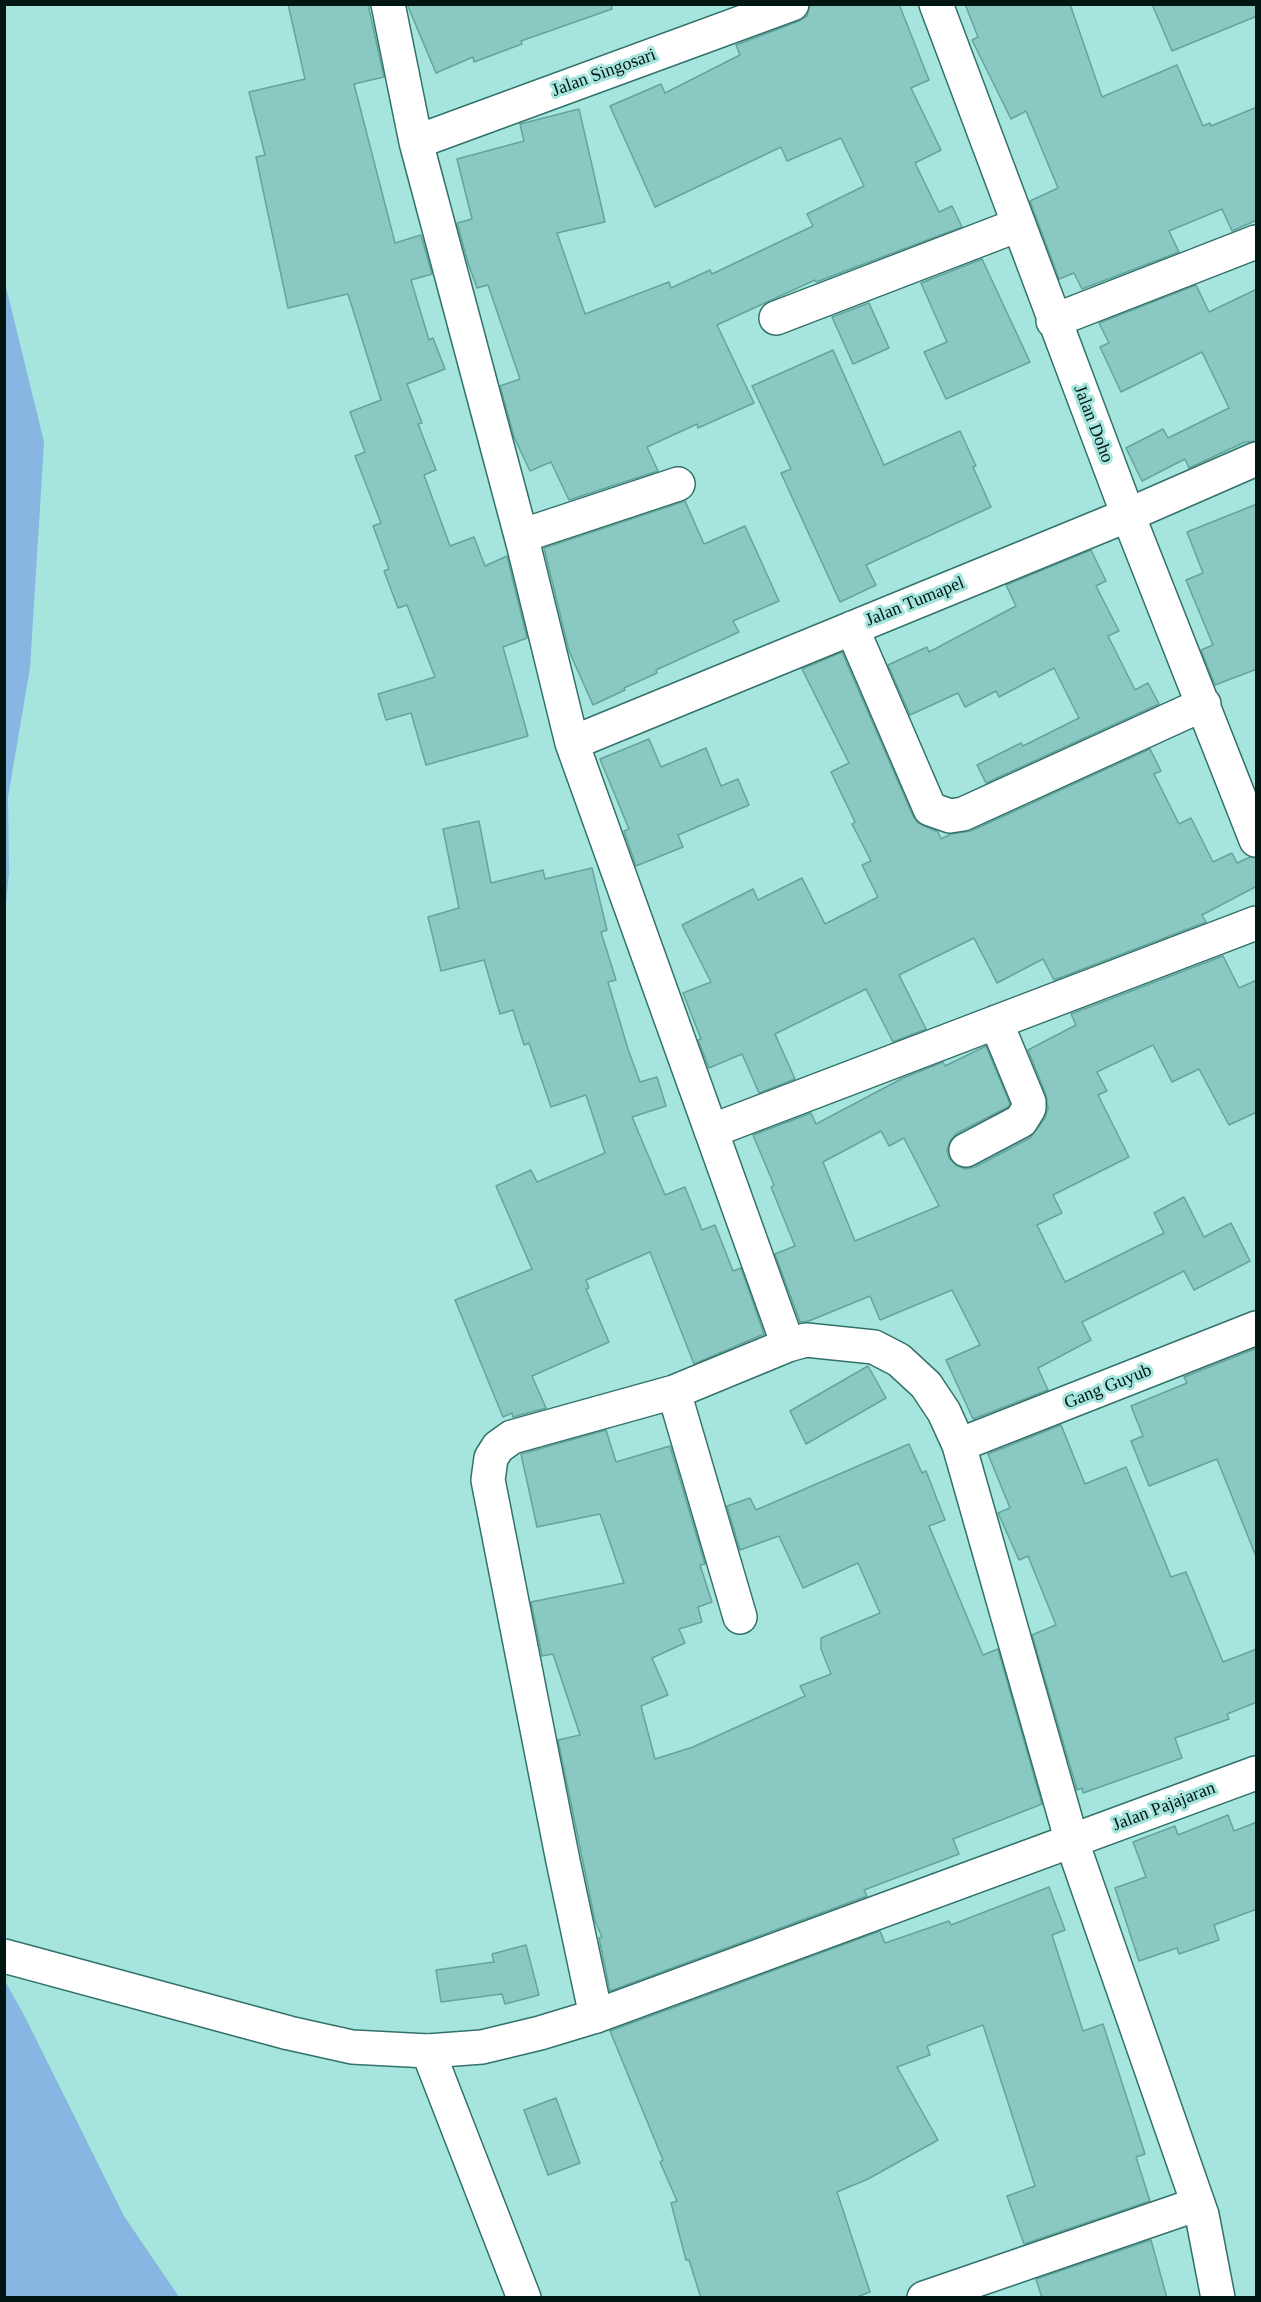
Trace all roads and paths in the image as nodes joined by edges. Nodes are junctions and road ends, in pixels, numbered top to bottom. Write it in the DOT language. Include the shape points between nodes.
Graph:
graph roads {
  1 [pos="388,4"];
  2 [pos="792,4"];
  3 [pos="936,4"];
  4 [pos="416,142"];
  5 [pos="1018,225"];
  6 [pos="1257,242"];
  7 [pos="776,318"];
  8 [pos="1053,321"];
  9 [pos="1257,459"];
  10 [pos="678,484"];
  11 [pos="1128,515"];
  12 [pos="521,536"];
  13 [pos="852,628"];
  14 [pos="1204,704"];
  15 [pos="572,743"];
  16 [pos="1243,763"];
  17 [pos="1257,840"];
  18 [pos="1257,923"];
  19 [pos="996,1022"];
  20 [pos="711,1131"];
  21 [pos="966,1150"];
  22 [pos="1257,1328"];
  23 [pos="788,1345"];
  24 [pos="674,1392"];
  25 [pos="959,1445"];
  26 [pos="740,1617"];
  27 [pos="1257,1773"];
  28 [pos="1072,1842"];
  29 [pos="4,1956"];
  30 [pos="596,2016"];
  31 [pos="428,2051"];
  32 [pos="1198,2204"];
  33 [pos="524,2298"];
  34 [pos="924,2298"];
  35 [pos="1218,2298"];
  1 -- 4 [label="street"];
  2 -- 4 [label="street, Jalan Singosari"];
  3 -- 5 [label="street, Jalan Doho"];
  4 -- 12 [label="street"];
  5 -- 7 [label="street"];
  5 -- 8 [label="street, Jalan Doho"];
  6 -- 8 [label="street"];
  8 -- 11 [label="street, Jalan Doho"];
  9 -- 11 [label="street, Jalan Tumapel"];
  10 -- 12 [label="street"];
  11 -- 13 [label="street, Jalan Tumapel"];
  11 -- 14 [label="street, Jalan Doho"];
  12 -- 15 [label="street"];
  13 -- 14 [label="street" via="930,808 950,816 963,814"];
  13 -- 15 [label="street, Jalan Tumapel"];
  14 -- 16 [label="street, Jalan Doho"];
  15 -- 20 [label="street"];
  16 -- 17 [label="street, Jalan Doho"];
  18 -- 19 [label="street"];
  19 -- 20 [label="street"];
  19 -- 21 [label="street" via="1029,1108 1021,1121"];
  20 -- 23 [label="street"];
  22 -- 25 [label="street, Gang Guyub"];
  23 -- 24 [label="street"];
  23 -- 25 [label="street" via="806,1340 874,1347 898,1360 926,1384"];
  24 -- 26 [label="street"];
  24 -- 30 [label="street" via="512,1437 490,1458 488,1480"];
  25 -- 28 [label="street"];
  27 -- 28 [label="street, Jalan Pajajaran"];
  28 -- 30 [label="street, Jalan Pajajaran"];
  28 -- 32 [label="street"];
  29 -- 31 [label="street, Jalan Pajajaran" via="289,2033 352,2047"];
  30 -- 31 [label="street, Jalan Pajajaran" via="482,2047"];
  31 -- 33 [label="street"];
  32 -- 34 [label="street"];
  32 -- 35 [label="street"];
}
